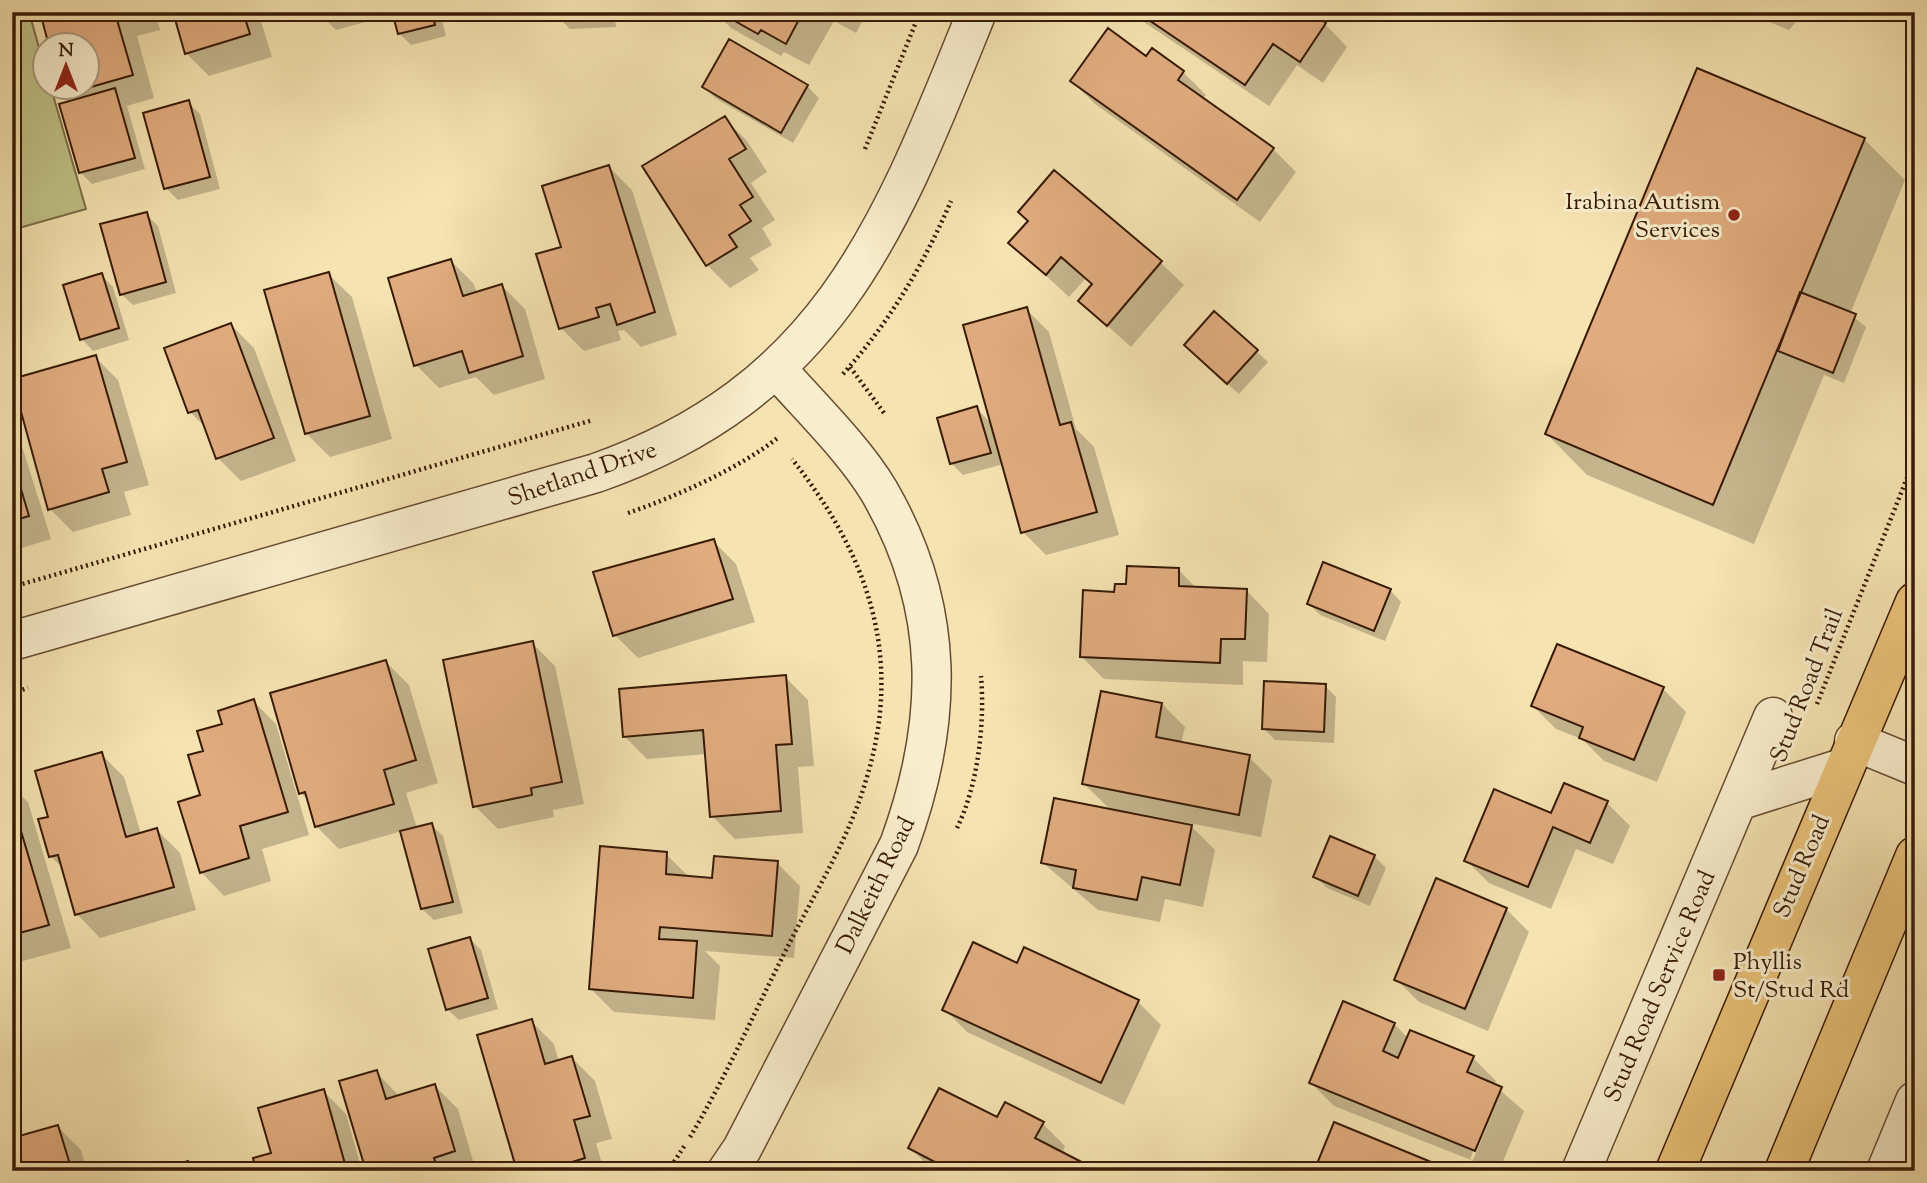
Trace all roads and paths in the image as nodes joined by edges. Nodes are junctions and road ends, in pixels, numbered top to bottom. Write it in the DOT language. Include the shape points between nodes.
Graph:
graph roads {
  1 [pos="920,12"];
  2 [pos="977,12"];
  3 [pos="863,154"];
  4 [pos="776,368"];
  5 [pos="598,419"];
  6 [pos="776,440"];
  7 [pos="1915,458"];
  8 [pos="12,587"];
  9 [pos="1915,602"];
  10 [pos="12,641"];
  11 [pos="1815,710"];
  12 [pos="1773,717"];
  13 [pos="1848,755"];
  14 [pos="1915,766"];
  15 [pos="1738,801"];
  16 [pos="1915,856"];
  17 [pos="1915,1101"];
  18 [pos="668,1171"];
  19 [pos="727,1171"];
  20 [pos="1581,1171"];
  21 [pos="1675,1171"];
  22 [pos="1784,1171"];
  23 [pos="1886,1171"];
  1 -- 3 [label="path"];
  2 -- 4 [label="street, Shetland Drive" via="927,137 871,248 808,338"];
  4 -- 10 [label="street, Shetland Drive" via="717,415 659,448 615,466"];
  4 -- 19 [label="street, Dalkeith Road" via="878,489 901,535 927,625 932,710 922,776 899,845"];
  5 -- 8 [label="path"];
  6 -- 18 [label="path" via="825,500 859,566 879,643 877,735 866,782 838,847 697,1125"];
  7 -- 11 [label="path, Stud Road Trail"];
  9 -- 13 [label="main road, Stud Road"];
  12 -- 15 [label="street, Stud Road Service Road"];
  13 -- 14 [label="street"];
  13 -- 15 [label="street"];
  13 -- 21 [label="main road, Stud Road"];
  15 -- 20 [label="street, Stud Road Service Road"];
  16 -- 22 [label="main road"];
  17 -- 23 [label="street"];
}
